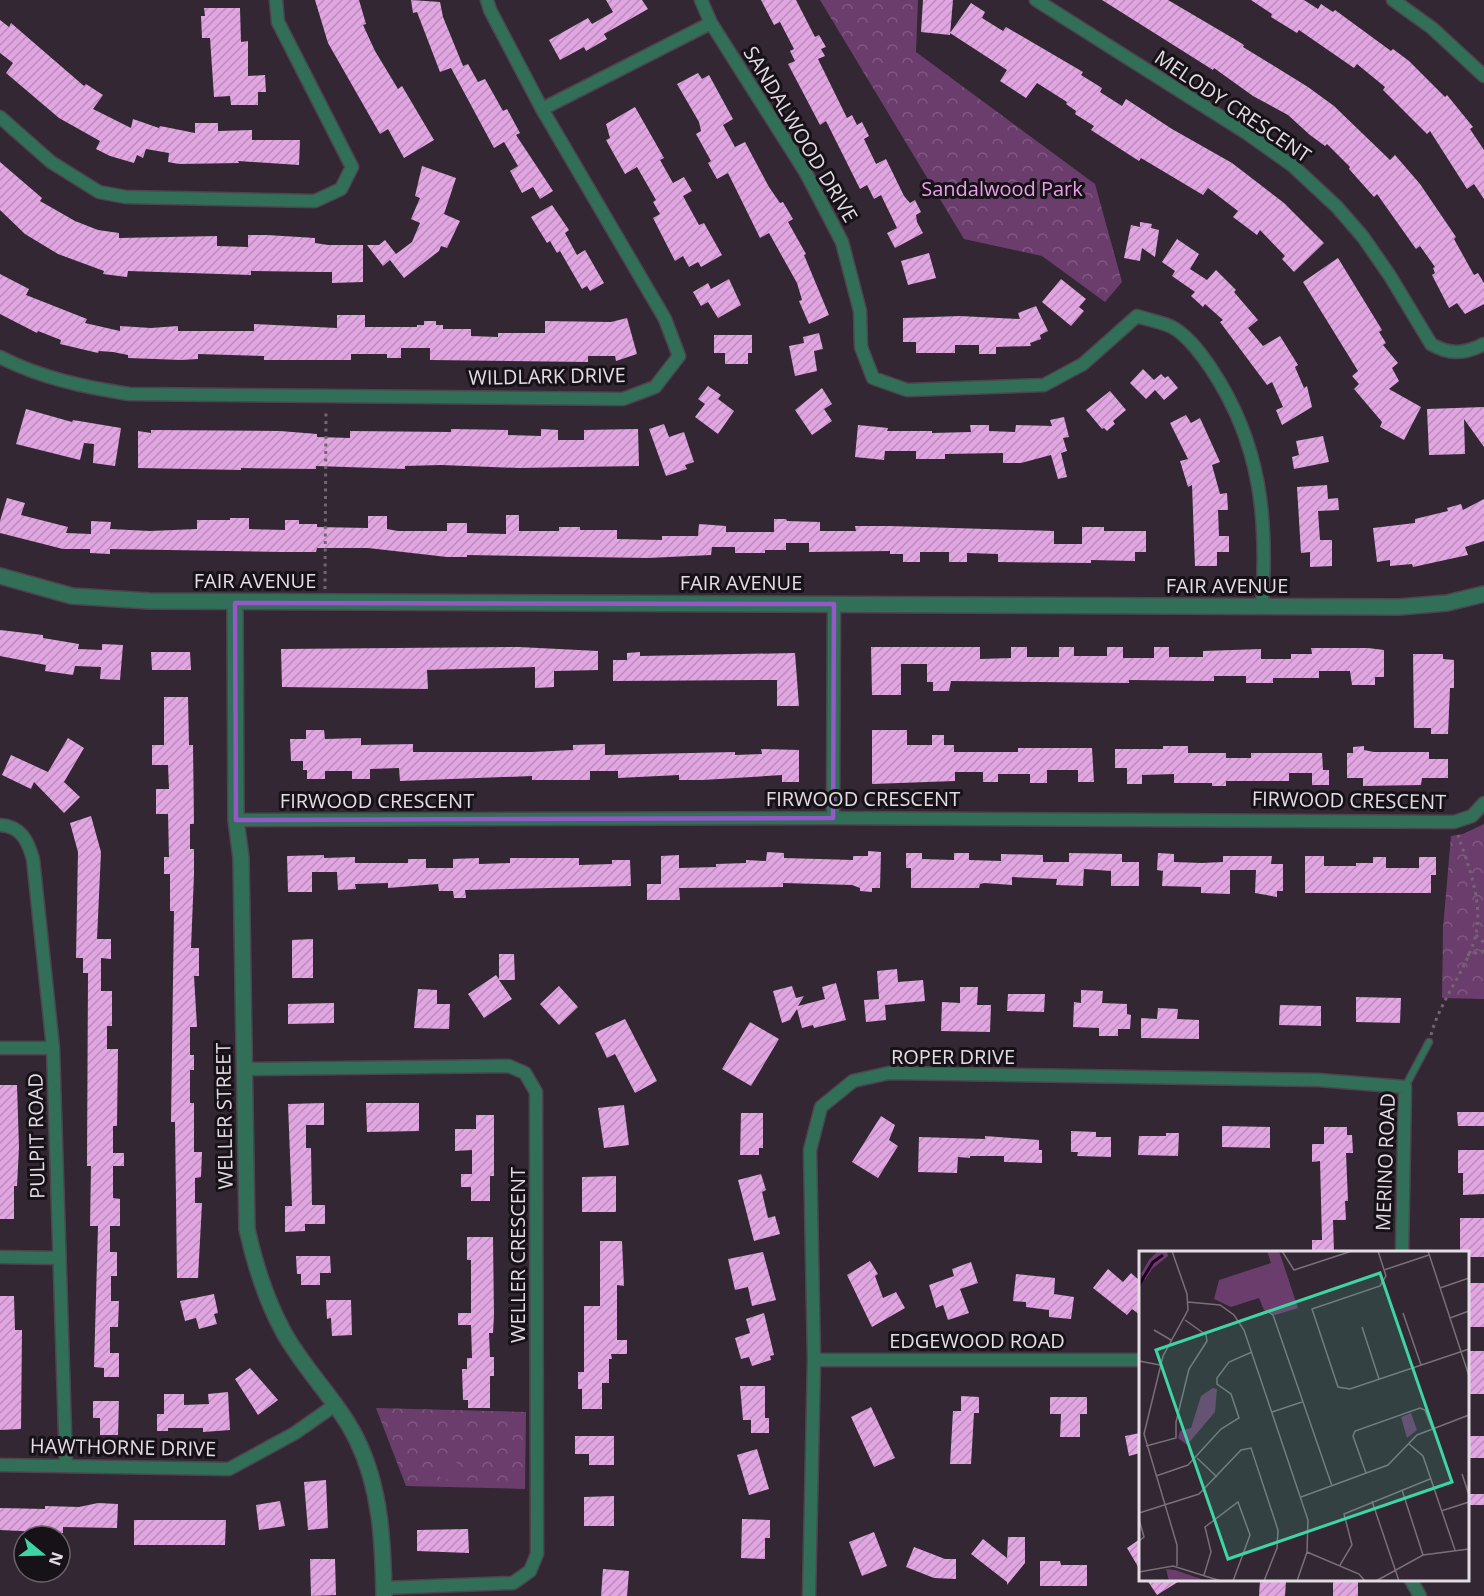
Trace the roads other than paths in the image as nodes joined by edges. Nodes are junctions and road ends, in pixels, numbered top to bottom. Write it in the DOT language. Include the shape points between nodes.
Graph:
graph roads {
  1 [pos="276,0"];
  2 [pos="487,0"];
  3 [pos="701,0"];
  4 [pos="1036,0"];
  5 [pos="1393,0"];
  6 [pos="711,23"];
  7 [pos="1484,76"];
  8 [pos="542,109"];
  9 [pos="0,117"];
  10 [pos="1484,344"];
  11 [pos="0,357"];
  12 [pos="0,576"];
  13 [pos="1484,594"];
  14 [pos="235,603"];
  15 [pos="834,604"];
  16 [pos="1262,606"];
  17 [pos="1484,803"];
  18 [pos="833,818"];
  19 [pos="236,820"];
  20 [pos="0,825"];
  21 [pos="1430,1042"];
  22 [pos="0,1048"];
  23 [pos="53,1048"];
  24 [pos="245,1069"];
  25 [pos="1405,1087"];
  26 [pos="1402,1251"];
  27 [pos="0,1257"];
  28 [pos="58,1258"];
  29 [pos="814,1360"];
  30 [pos="1139,1360"];
  31 [pos="335,1405"];
  32 [pos="0,1465"];
  33 [pos="66,1465"];
  34 [pos="1412,1581"];
  35 [pos="384,1592"];
  36 [pos="809,1596"];
  37 [pos="1420,1596"];
  1 -- 9 [label="street" via="278,22 352,167 341,189 315,201 126,197 99,192 51,162"];
  2 -- 8 [label="street, WILDLARK DRIVE"];
  3 -- 6 [label="street, SANDALWOOD DRIVE"];
  4 -- 10 [label="street, MELODY CRESCENT" via="1293,166 1363,237 1431,344 1442,351 1463,353"];
  5 -- 7 [label="street" via="1439,34"];
  6 -- 8 [label="street"];
  6 -- 16 [label="street, SANDALWOOD DRIVE" via="806,173 842,242 861,311 861,347 873,378 907,390 1044,385 1083,364 1137,316 1173,327 1204,358 1230,397 1248,437 1260,482"];
  8 -- 11 [label="street, WILDLARK DRIVE" via="665,319 679,356 655,387 622,399 129,394 74,385"];
  12 -- 14 [label="street, FAIR AVENUE" via="72,596"];
  13 -- 16 [label="street, FAIR AVENUE" via="1419,606"];
  14 -- 15 [label="street, FAIR AVENUE"];
  14 -- 19 [label="street, WELLER STREET"];
  15 -- 16 [label="street, FAIR AVENUE"];
  15 -- 18 [label="street"];
  17 -- 18 [label="street, FIRWOOD CRESCENT" via="1472,816 1454,822"];
  18 -- 19 [label="street, FIRWOOD CRESCENT"];
  19 -- 24 [label="street, WELLER STREET" via="241,858"];
  20 -- 23 [label="street, PULPIT ROAD" via="12,826 28,840 33,859"];
  21 -- 25 [label="lane, MERINO ROAD"];
  22 -- 23 [label="street"];
  23 -- 28 [label="street, PULPIT ROAD"];
  24 -- 31 [label="street, WELLER STREET" via="247,1229 260,1283 284,1333"];
  24 -- 35 [label="street, WELLER CRESCENT" via="509,1066 525,1073 536,1092 537,1554 530,1571 513,1583"];
  25 -- 26 [label="street, MERINO ROAD"];
  25 -- 29 [label="street, ROPER DRIVE" via="1319,1080 889,1073 853,1081 821,1107 810,1150"];
  27 -- 28 [label="street"];
  28 -- 33 [label="street, PULPIT ROAD"];
  29 -- 30 [label="street, EDGEWOOD ROAD"];
  29 -- 36 [label="street, ROPER DRIVE"];
  31 -- 33 [label="street, HAWTHORNE DRIVE" via="295,1433 229,1469"];
  31 -- 35 [label="street, WELLER STREET" via="357,1440 372,1476 382,1535"];
  32 -- 33 [label="street, HAWTHORNE DRIVE"];
  34 -- 37 [label="street"];
}
